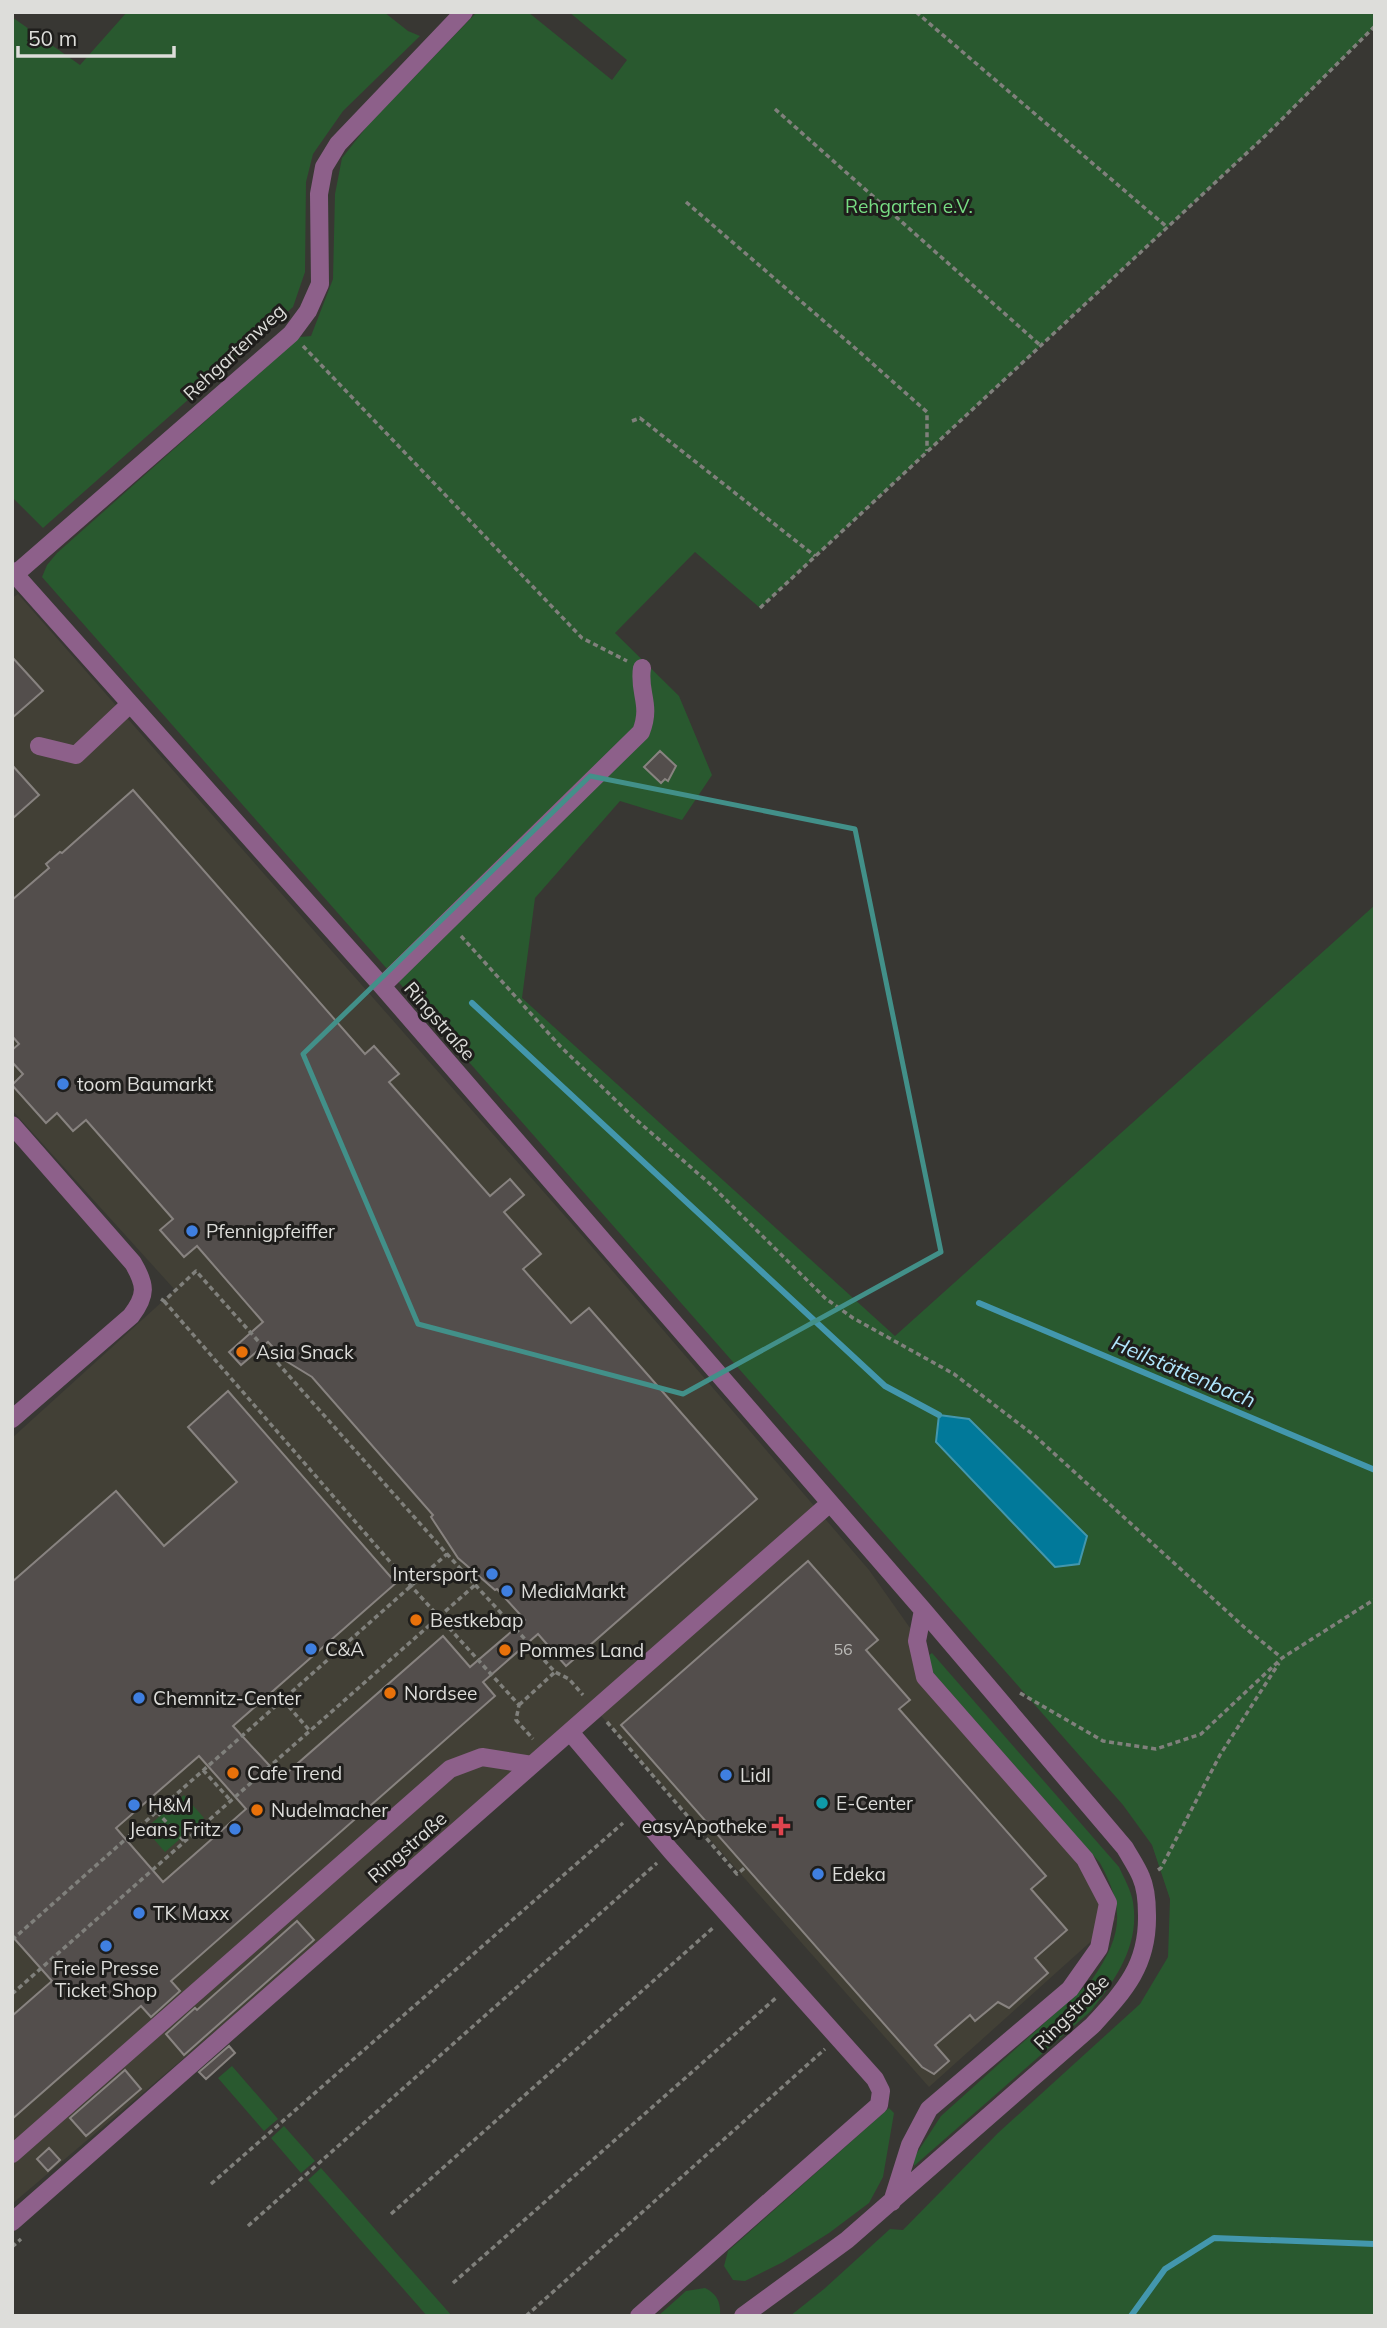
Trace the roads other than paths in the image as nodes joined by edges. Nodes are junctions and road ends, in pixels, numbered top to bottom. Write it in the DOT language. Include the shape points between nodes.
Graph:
graph roads {
  1 [pos="464,12"];
  2 [pos="13,575"];
  3 [pos="642,668"];
  4 [pos="130,704"];
  5 [pos="39,746"];
  6 [pos="382,986"];
  7 [pos="12,1125"];
  8 [pos="12,1419"];
  9 [pos="830,1503"];
  10 [pos="923,1611"];
  11 [pos="570,1732"];
  12 [pos="532,1765"];
  13 [pos="12,2154"];
  14 [pos="892,2202"];
  15 [pos="12,2222"];
  16 [pos="639,2316"];
  17 [pos="743,2316"];
  1 -- 2 [label="street, Rehgartenweg" via="338,144 324,167 319,194 320,284 291,334"];
  2 -- 4 [label="street, Ringstraße"];
  3 -- 6 [label="street" via="646,718 641,732"];
  4 -- 5 [label="street" via="76,755"];
  4 -- 6 [label="street, Ringstraße"];
  6 -- 9 [label="street, Ringstraße"];
  7 -- 8 [label="street" via="133,1263 144,1289 131,1316"];
  9 -- 10 [label="street, Ringstraße"];
  9 -- 11 [label="street, Ringstraße"];
  10 -- 14 [label="street" via="917,1641 925,1676 1086,1859 1108,1903 1099,1948 1070,1989 929,2109 910,2145"];
  10 -- 14 [label="street, Ringstraße" via="1125,1848 1142,1877 1147,1935 1138,1968 1122,1994 1093,2025"];
  11 -- 12 [label="street, Ringstraße"];
  11 -- 16 [label="street" via="881,2091 879,2105"];
  12 -- 13 [label="street" via="482,1757 450,1769"];
  12 -- 15 [label="street, Ringstraße"];
  14 -- 17 [label="street, Ringstraße"];
}
